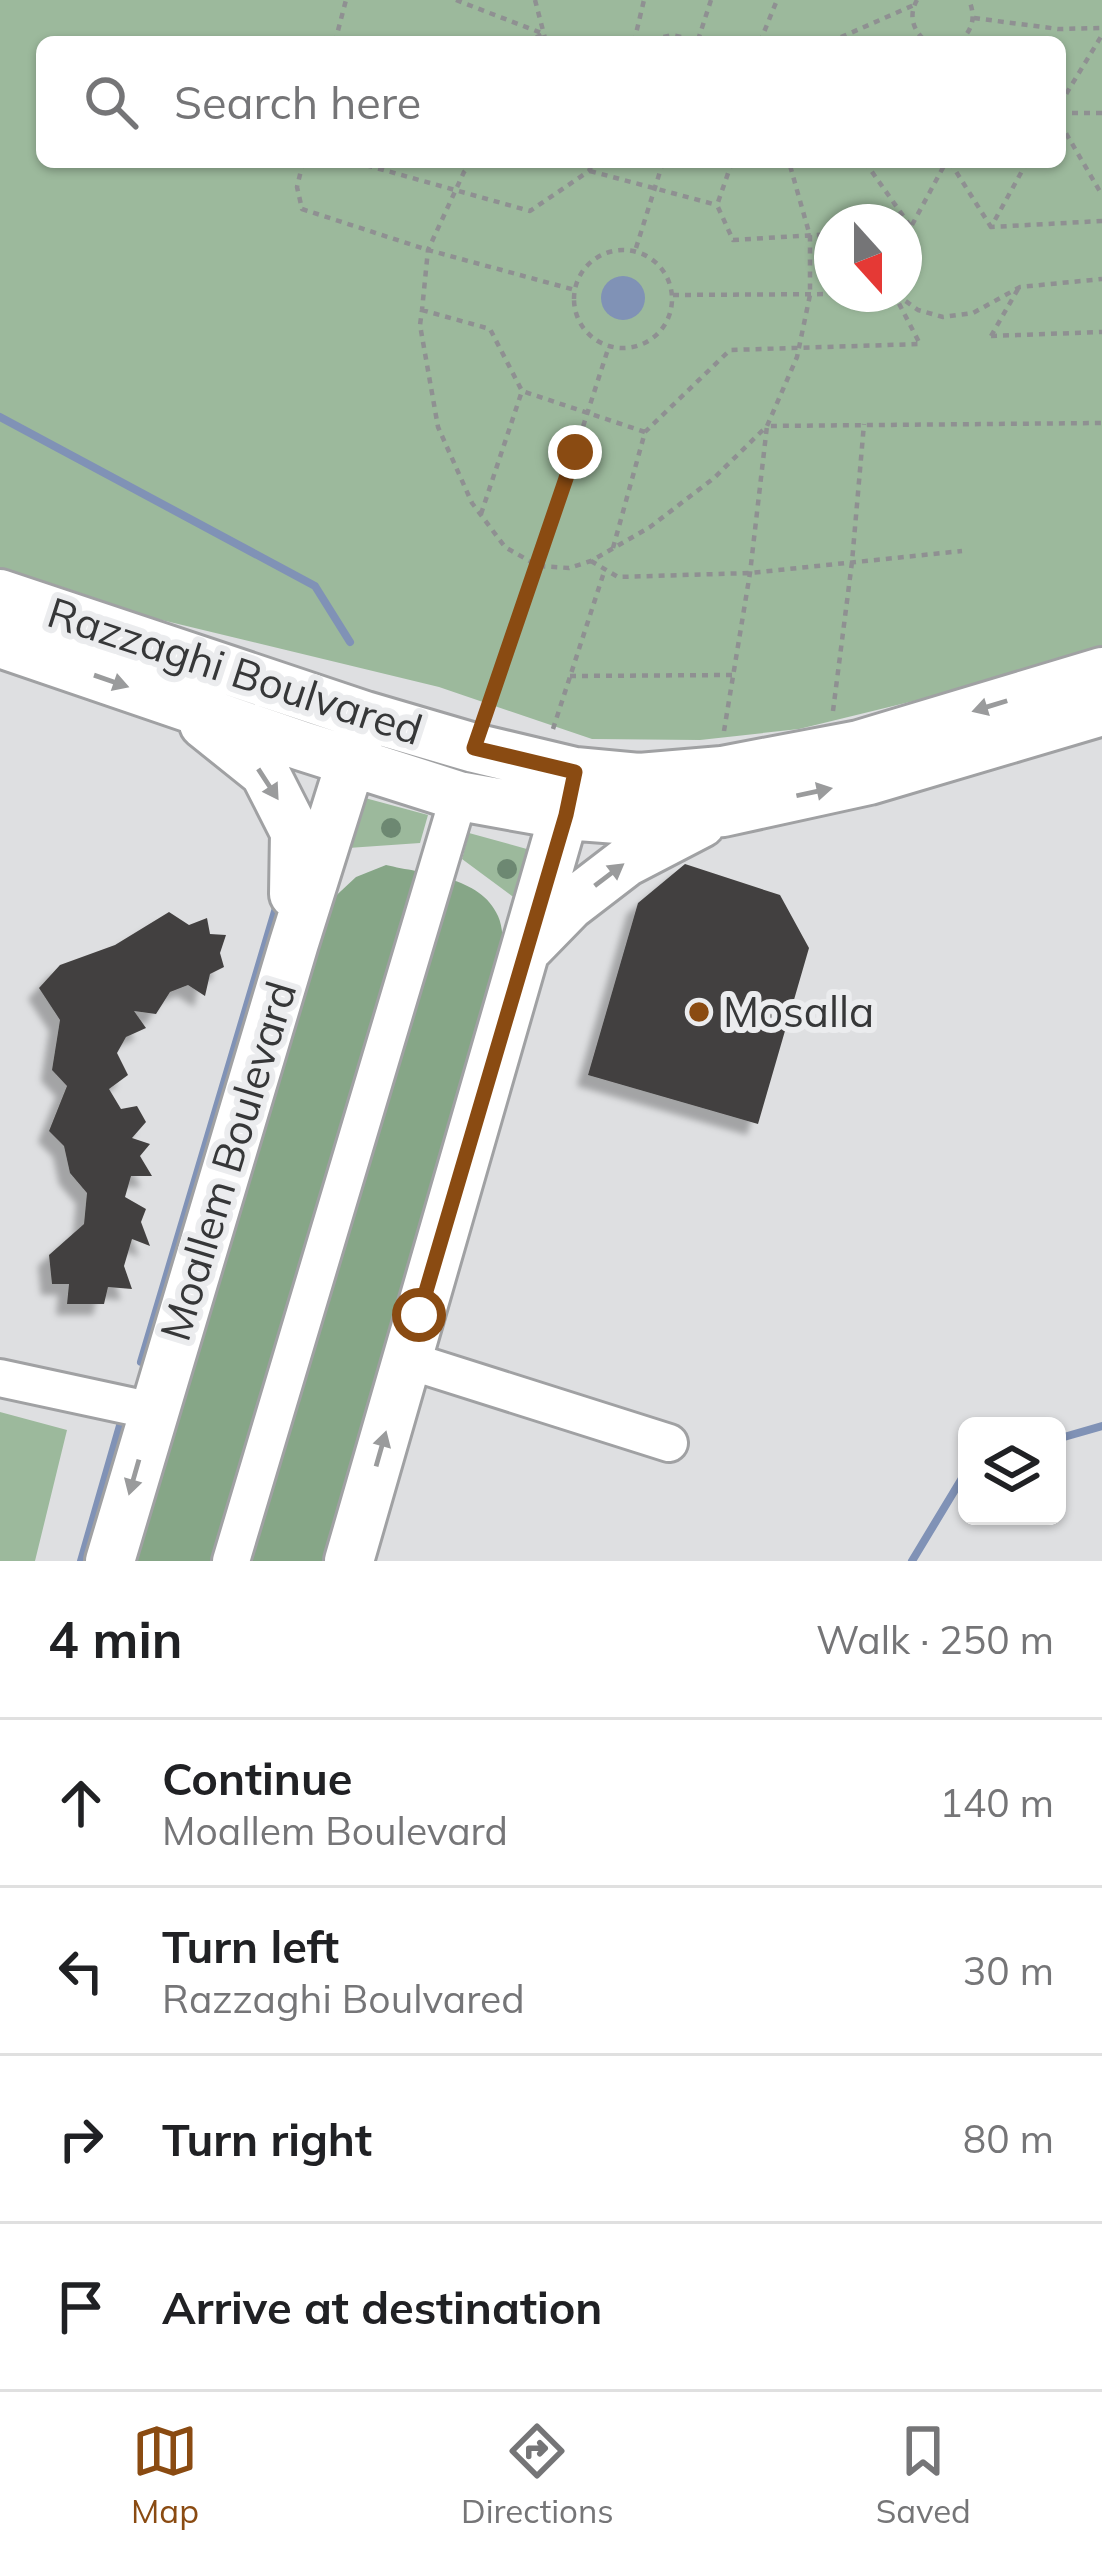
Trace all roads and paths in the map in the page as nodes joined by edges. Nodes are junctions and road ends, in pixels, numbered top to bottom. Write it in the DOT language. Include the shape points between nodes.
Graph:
graph roads {
  1 [pos="346,0"];
  2 [pos="456,0"];
  3 [pos="535,0"];
  4 [pos="644,0"];
  5 [pos="711,0"];
  6 [pos="777,0"];
  7 [pos="969,0"];
  8 [pos="915,3"];
  9 [pos="974,18"];
  10 [pos="1102,32"];
  11 [pos="544,34"];
  12 [pos="337,36"];
  13 [pos="539,36"];
  14 [pos="639,36"];
  15 [pos="702,36"];
  16 [pos="762,36"];
  17 [pos="843,36"];
  18 [pos="919,36"];
  19 [pos="966,36"];
  20 [pos="1066,94"];
  21 [pos="1066,113"];
  22 [pos="1102,113"];
  23 [pos="1066,132"];
  24 [pos="302,168"];
  25 [pos="376,168"];
  26 [pos="468,168"];
  27 [pos="591,168"];
  28 [pos="661,168"];
  29 [pos="730,168"];
  30 [pos="791,168"];
  31 [pos="869,168"];
  32 [pos="944,168"];
  33 [pos="952,168"];
  34 [pos="1024,168"];
  35 [pos="590,171"];
  36 [pos="656,189"];
  37 [pos="455,191"];
  38 [pos="1102,194"];
  39 [pos="892,204"];
  40 [pos="922,204"];
  41 [pos="717,205"];
  42 [pos="1102,221"];
  43 [pos="991,226"];
  44 [pos="810,236"];
  45 [pos="814,236"];
  46 [pos="428,250"];
  47 [pos="635,250"];
  48 [pos="1102,279"];
  49 [pos="1020,287"];
  50 [pos="574,290"];
  51 [pos="673,295"];
  52 [pos="810,295"];
  53 [pos="814,295"];
  54 [pos="422,310"];
  55 [pos="922,311"];
  56 [pos="904,312"];
  57 [pos="1102,332"];
  58 [pos="609,346"];
  59 [pos="799,349"];
  60 [pos="522,391"];
  61 [pos="588,414"];
  62 [pos="1102,423"];
  63 [pos="864,424"];
  64 [pos="767,426"];
  65 [pos="645,432"];
  66 [pos="481,514"];
  67 [pos="613,548"];
  68 [pos="962,551"];
  69 [pos="591,561"];
  70 [pos="851,562"];
  71 [pos="538,566"];
  72 [pos="604,569"];
  73 [pos="750,573"];
  74 [pos="0,594"];
  75 [pos="0,643"];
  76 [pos="1102,672"];
  77 [pos="733,675"];
  78 [pos="570,676"];
  79 [pos="182,706"];
  80 [pos="1102,711"];
  81 [pos="365,716"];
  82 [pos="831,730"];
  83 [pos="722,743"];
  84 [pos="474,748"];
  85 [pos="351,763"];
  86 [pos="564,774"];
  87 [pos="459,796"];
  88 [pos="723,812"];
  89 [pos="294,943"];
  90 [pos="523,954"];
  91 [pos="406,1360"];
  92 [pos="0,1378"];
  93 [pos="153,1412"];
  94 [pos="669,1443"];
  95 [pos="110,1561"];
  96 [pos="231,1561"];
  97 [pos="349,1561"];
  1 -- 12 [label="path"];
  2 -- 11 [label="path"];
  3 -- 11 [label="path"];
  4 -- 14 [label="path"];
  5 -- 15 [label="path"];
  6 -- 16 [label="path"];
  7 -- 9 [label="path"];
  8 -- 17 [label="path"];
  8 -- 18 [label="path"];
  9 -- 10 [label="path"];
  9 -- 19 [label="path"];
  10 -- 20 [label="path"];
  11 -- 13 [label="path"];
  21 -- 22 [label="path"];
  23 -- 38 [label="path"];
  24 -- 46 [label="path" via="302,209"];
  25 -- 37 [label="path"];
  26 -- 37 [label="path"];
  27 -- 35 [label="path"];
  28 -- 36 [label="path"];
  29 -- 41 [label="path"];
  30 -- 44 [label="path"];
  31 -- 39 [label="path"];
  32 -- 40 [label="path"];
  33 -- 43 [label="path"];
  34 -- 43 [label="path"];
  35 -- 36 [label="path"];
  35 -- 37 [label="path" via="530,211"];
  36 -- 41 [label="path"];
  36 -- 47 [label="path"];
  37 -- 46 [label="path"];
  41 -- 44 [label="path" via="733,240"];
  42 -- 43 [label="path"];
  44 -- 45 [label="path"];
  44 -- 52 [label="path"];
  46 -- 50 [label="path"];
  46 -- 54 [label="path"];
  47 -- 50 [label="path" via="590,262"];
  47 -- 51 [label="path" via="661,266"];
  48 -- 49 [label="path"];
  49 -- 55 [label="path" via="973,314"];
  49 -- 57 [label="path" via="991,336"];
  50 -- 58 [label="path" via="581,325"];
  51 -- 52 [label="path"];
  51 -- 58 [label="path" via="655,337"];
  52 -- 53 [label="path"];
  52 -- 59 [label="path"];
  54 -- 60 [label="path" via="490,329"];
  54 -- 66 [label="path" via="438,427"];
  56 -- 59 [label="path" via="920,344"];
  58 -- 61 [label="path"];
  59 -- 64 [label="path"];
  59 -- 65 [label="path" via="730,350"];
  60 -- 61 [label="path"];
  60 -- 66 [label="path"];
  61 -- 65 [label="path"];
  61 -- 71 [label="path"];
  62 -- 63 [label="path"];
  63 -- 64 [label="path"];
  63 -- 70 [label="path"];
  64 -- 67 [label="path" via="714,478"];
  64 -- 73 [label="path"];
  65 -- 67 [label="path"];
  66 -- 71 [label="path" via="506,547"];
  67 -- 69 [label="path"];
  68 -- 70 [label="path"];
  69 -- 71 [label="path"];
  69 -- 72 [label="path"];
  70 -- 73 [label="path"];
  70 -- 82 [label="path"];
  71 -- 84 [label="path"];
  72 -- 73 [label="path" via="618,577"];
  72 -- 78 [label="path"];
  73 -- 77 [label="path"];
  74 -- 81 [label="main road, Razzaghi Boulvared"];
  75 -- 79 [label="main road, Razzaghi Boulvared, one-way"];
  76 -- 86 [label="main road, Razzaghi Boulvared, one-way" via="859,745 722,771"];
  77 -- 78 [label="path"];
  77 -- 83 [label="path"];
  78 -- 86 [label="path"];
  79 -- 85 [label="main road, Razzaghi Boulvared"];
  79 -- 89 [label="main road, one-way" via="265,773 296,832"];
  88 -- 80 [label="main road, Razzaghi Boulvared, one-way" via="869,780"];
  81 -- 84 [label="main road, Razzaghi Boulvared"];
  81 -- 85 [label="main road, Moallem Boulevard"];
  84 -- 86 [label="main road, Razzaghi Boulvared"];
  85 -- 87 [label="main road, Razzaghi Boulvared"];
  85 -- 89 [label="main road, Moallem Boulevard"];
  86 -- 87 [label="main road, Razzaghi Boulvared"];
  86 -- 88 [label="main road, Razzaghi Boulvared" via="631,820"];
  86 -- 90 [label="main road"];
  87 -- 96 [label="street"];
  90 -- 88 [label="main road, one-way" via="626,862"];
  89 -- 93 [label="main road, Moallem Boulevard"];
  90 -- 91 [label="main road"];
  91 -- 94 [label="street"];
  97 -- 91 [label="main road, one-way"];
  92 -- 93 [label="street"];
  93 -- 95 [label="main road, Moallem Boulevard, one-way"];
}
